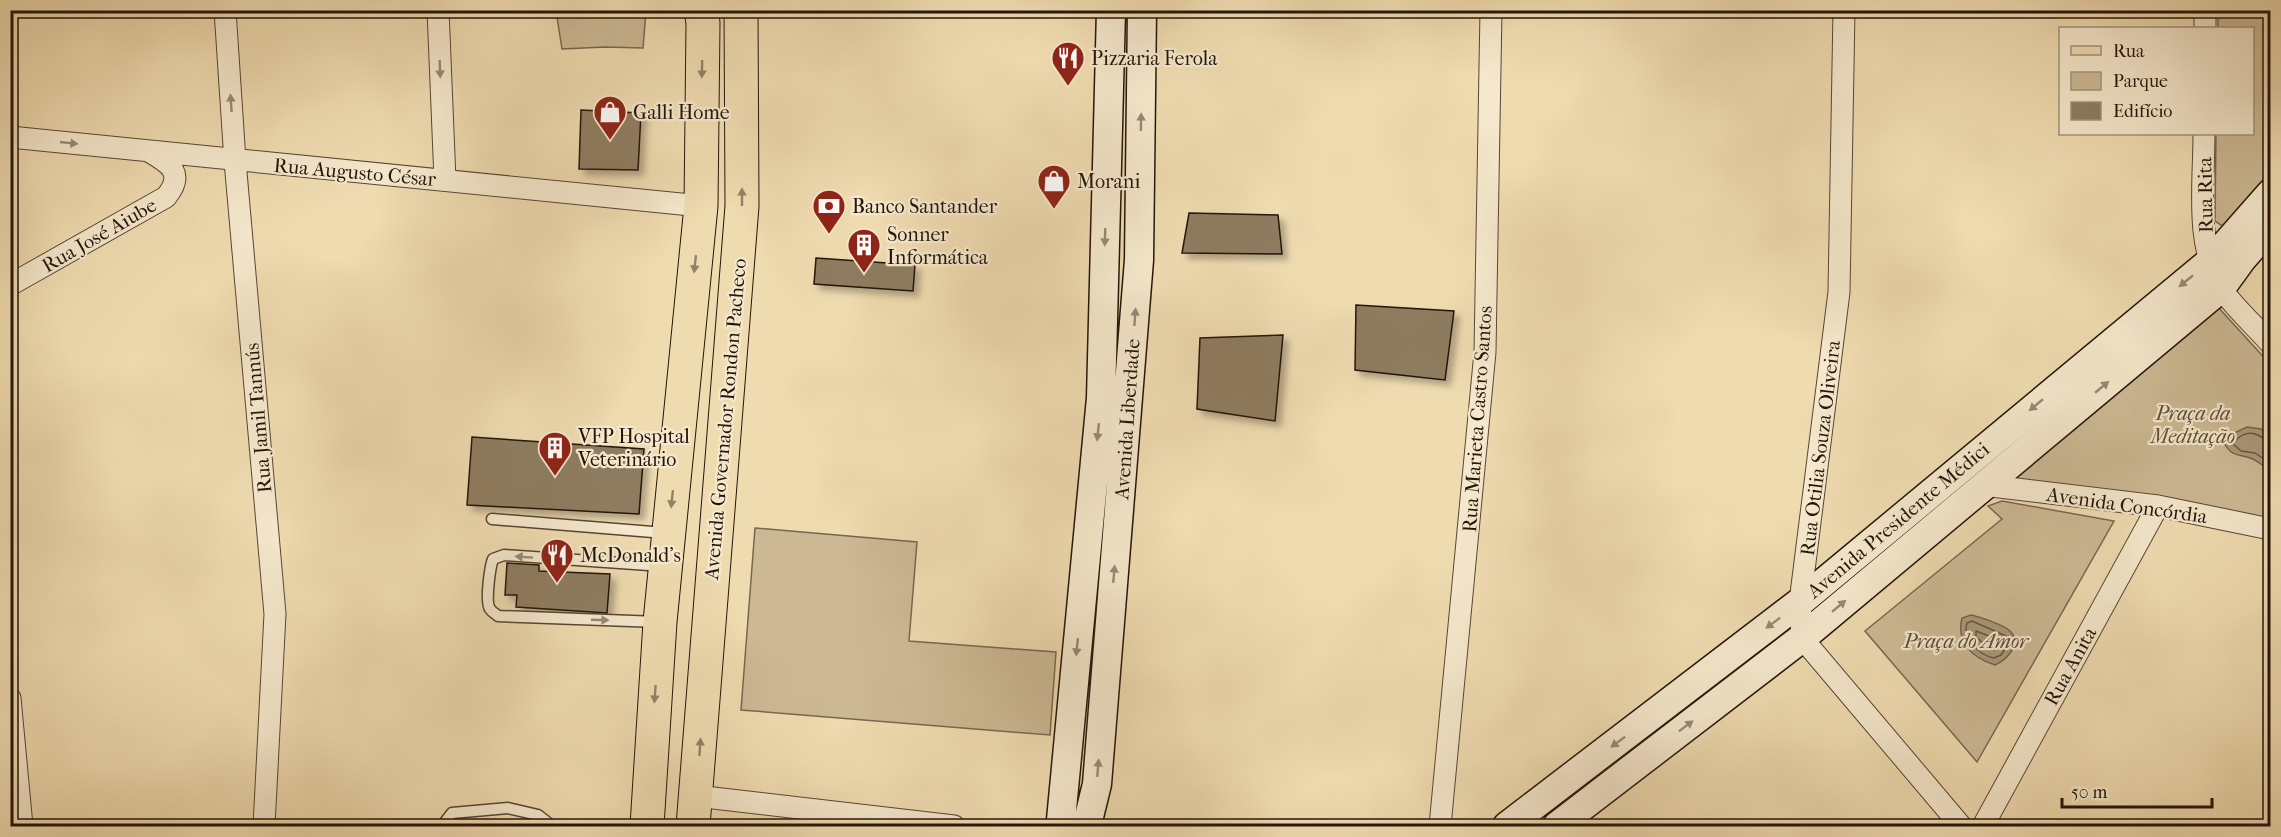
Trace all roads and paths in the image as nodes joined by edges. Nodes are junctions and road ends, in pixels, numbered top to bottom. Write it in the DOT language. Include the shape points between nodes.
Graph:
graph roads {
  1 [pos="225,10"];
  2 [pos="438,10"];
  3 [pos="701,10"];
  4 [pos="741,10"];
  5 [pos="1111,10"];
  6 [pos="1142,10"];
  7 [pos="1491,10"];
  8 [pos="1844,10"];
  9 [pos="2205,10"];
  10 [pos="2205,27"];
  11 [pos="2204,135"];
  12 [pos="10,137"];
  13 [pos="150,152"];
  14 [pos="235,161"];
  15 [pos="445,180"];
  16 [pos="1106,189"];
  17 [pos="1140,189"];
  18 [pos="2271,194"];
  19 [pos="700,206"];
  20 [pos="2271,227"];
  21 [pos="2211,261"];
  22 [pos="10,285"];
  23 [pos="2221,288"];
  24 [pos="2271,343"];
  25 [pos="1983,485"];
  26 [pos="2158,506"];
  27 [pos="492,519"];
  28 [pos="2271,530"];
  29 [pos="669,533"];
  30 [pos="666,566"];
  31 [pos="1800,602"];
  32 [pos="660,622"];
  33 [pos="1802,638"];
  34 [pos="10,698"];
  35 [pos="695,811"];
  36 [pos="1073,825"];
  37 [pos="22,826"];
  38 [pos="264,826"];
  39 [pos="442,826"];
  40 [pos="552,826"];
  41 [pos="647,826"];
  42 [pos="954,826"];
  43 [pos="1440,826"];
  44 [pos="1507,826"];
  45 [pos="1557,826"];
  46 [pos="1961,826"];
  47 [pos="1983,826"];
  14 -- 1 [label="street, Rua Jamil Tannús, one-way"];
  2 -- 15 [label="street, one-way"];
  3 -- 19 [label="main road, one-way"];
  35 -- 4 [label="main road, Avenida Governador Rondon Pacheco, one-way" via="742,206"];
  5 -- 16 [label="main road, Avenida Liberdade"];
  17 -- 6 [label="main road, Avenida Liberdade, one-way"];
  7 -- 43 [label="street, Rua Marieta Castro Santos" via="1485,352"];
  8 -- 31 [label="street, Rua Otilia Souza Oliveira" via="1839,292"];
  9 -- 10 [label="street"];
  11 -- 21 [label="street, Rua Rita" via="2204,231"];
  12 -- 13 [label="street, Rua Augusto César, one-way"];
  13 -- 14 [label="street, Rua Augusto César"];
  13 -- 22 [label="street, Rua José Aiube" via="174,170 174,184 166,197"];
  14 -- 15 [label="street, Rua Augusto César"];
  14 -- 38 [label="street, Rua Jamil Tannús" via="275,614"];
  15 -- 19 [label="street, Rua Augusto César"];
  16 -- 17 [label="main road"];
  16 -- 36 [label="main road, Avenida Liberdade, one-way" via="1101,398"];
  36 -- 17 [label="main road, Avenida Liberdade, one-way" via="1097,784 1139,260"];
  18 -- 21 [label="main road, Avenida Presidente Médici"];
  19 -- 29 [label="main road, one-way"];
  20 -- 23 [label="main road, Avenida Presidente Médici"];
  21 -- 23 [label="street, Rua Rita"];
  21 -- 31 [label="main road, Avenida Presidente Médici, one-way"];
  23 -- 24 [label="street, Rua Rita"];
  25 -- 23 [label="main road, Avenida Presidente Médici, one-way"];
  25 -- 26 [label="street, Avenida Concórdia"];
  33 -- 25 [label="main road, Avenida Presidente Médici, one-way"];
  26 -- 28 [label="street, Avenida Concórdia"];
  26 -- 47 [label="street, Rua Anita"];
  27 -- 29 [label="lane"];
  29 -- 30 [label="main road"];
  30 -- 32 [label="main road"];
  30 -- 32 [label="lane, one-way" via="504,555 494,559 490,566 488,604 490,611 498,615"];
  31 -- 33 [label="street, Rua Otilia Souza Oliveira"];
  31 -- 44 [label="main road, Avenida Presidente Médici, one-way"];
  32 -- 41 [label="main road, one-way"];
  45 -- 33 [label="main road, Avenida Presidente Médici, one-way"];
  33 -- 46 [label="street"];
  34 -- 37 [label="street"];
  35 -- 42 [label="street"];
  39 -- 40 [label="lane" via="452,813 508,808 538,815"];
}
